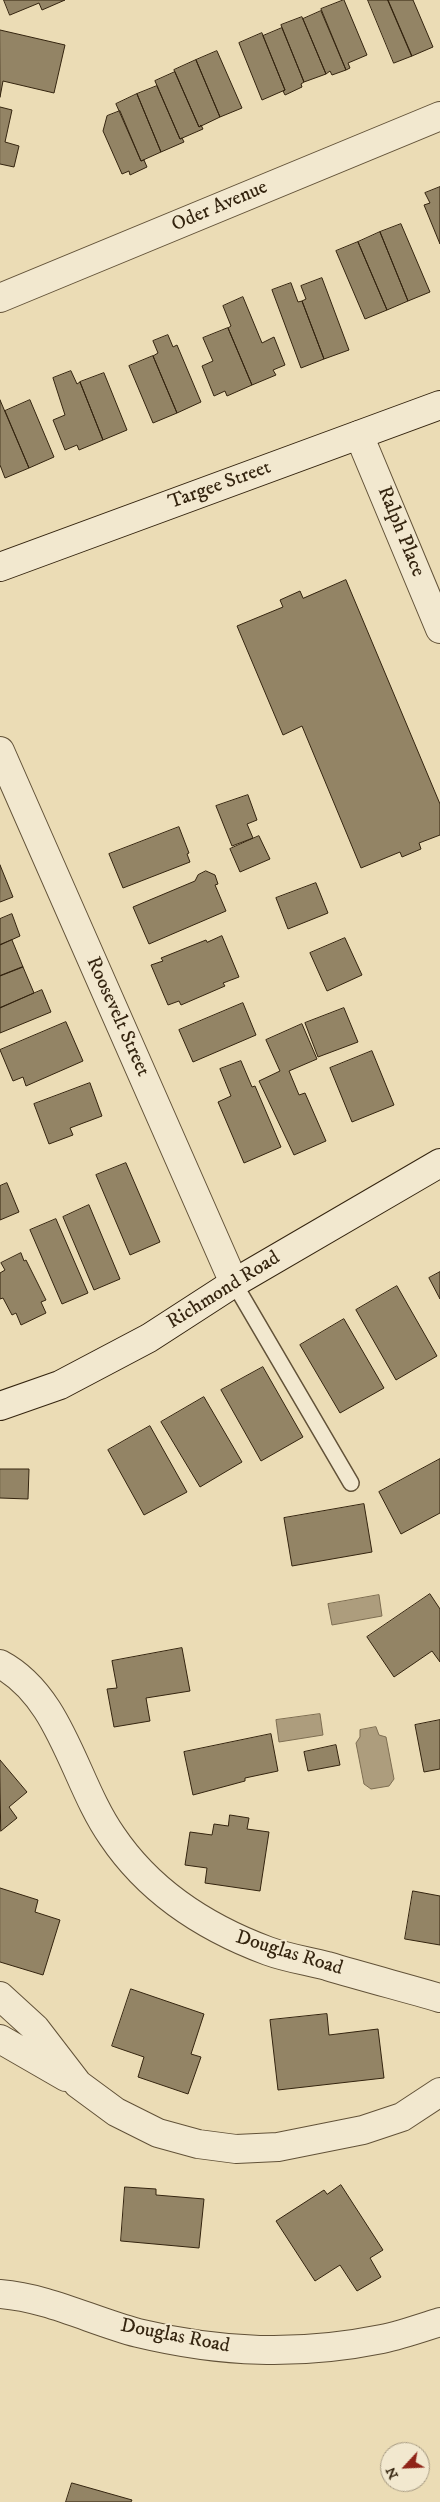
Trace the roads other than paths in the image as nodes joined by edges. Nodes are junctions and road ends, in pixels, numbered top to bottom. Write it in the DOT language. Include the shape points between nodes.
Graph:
graph roads {
  1 [pos="440,116"];
  2 [pos="0,298"];
  3 [pos="440,405"];
  4 [pos="360,434"];
  5 [pos="0,567"];
  6 [pos="440,628"];
  7 [pos="0,751"];
  8 [pos="440,1162"];
  9 [pos="234,1283"];
  10 [pos="0,1406"];
  11 [pos="351,1483"];
  12 [pos="0,1664"];
  13 [pos="0,1996"];
  14 [pos="440,1998"];
  15 [pos="0,2039"];
  16 [pos="78,2084"];
  17 [pos="440,2092"];
  18 [pos="0,2294"];
  19 [pos="440,2322"];
  1 -- 2 [label="street, Oder Avenue"];
  3 -- 4 [label="street, Targee Street"];
  4 -- 5 [label="street, Targee Street"];
  4 -- 6 [label="street, Ralph Place"];
  7 -- 9 [label="street, Roosevelt Street"];
  8 -- 9 [label="street, Richmond Road"];
  9 -- 10 [label="street, Richmond Road" via="149,1338 68,1380"];
  9 -- 11 [label="lane"];
  12 -- 14 [label="street, Douglas Road" via="10,1669 40,1698 88,1796 112,1836 139,1870 178,1905 223,1932 270,1952"];
  13 -- 16 [label="street" via="35,2028"];
  15 -- 16 [label="street"];
  16 -- 17 [label="street" via="116,2112 158,2132 198,2144 236,2149 278,2147 363,2130 402,2116"];
  18 -- 19 [label="street, Douglas Road" via="64,2307 129,2330 200,2346 266,2352 323,2349 375,2340"];
}
